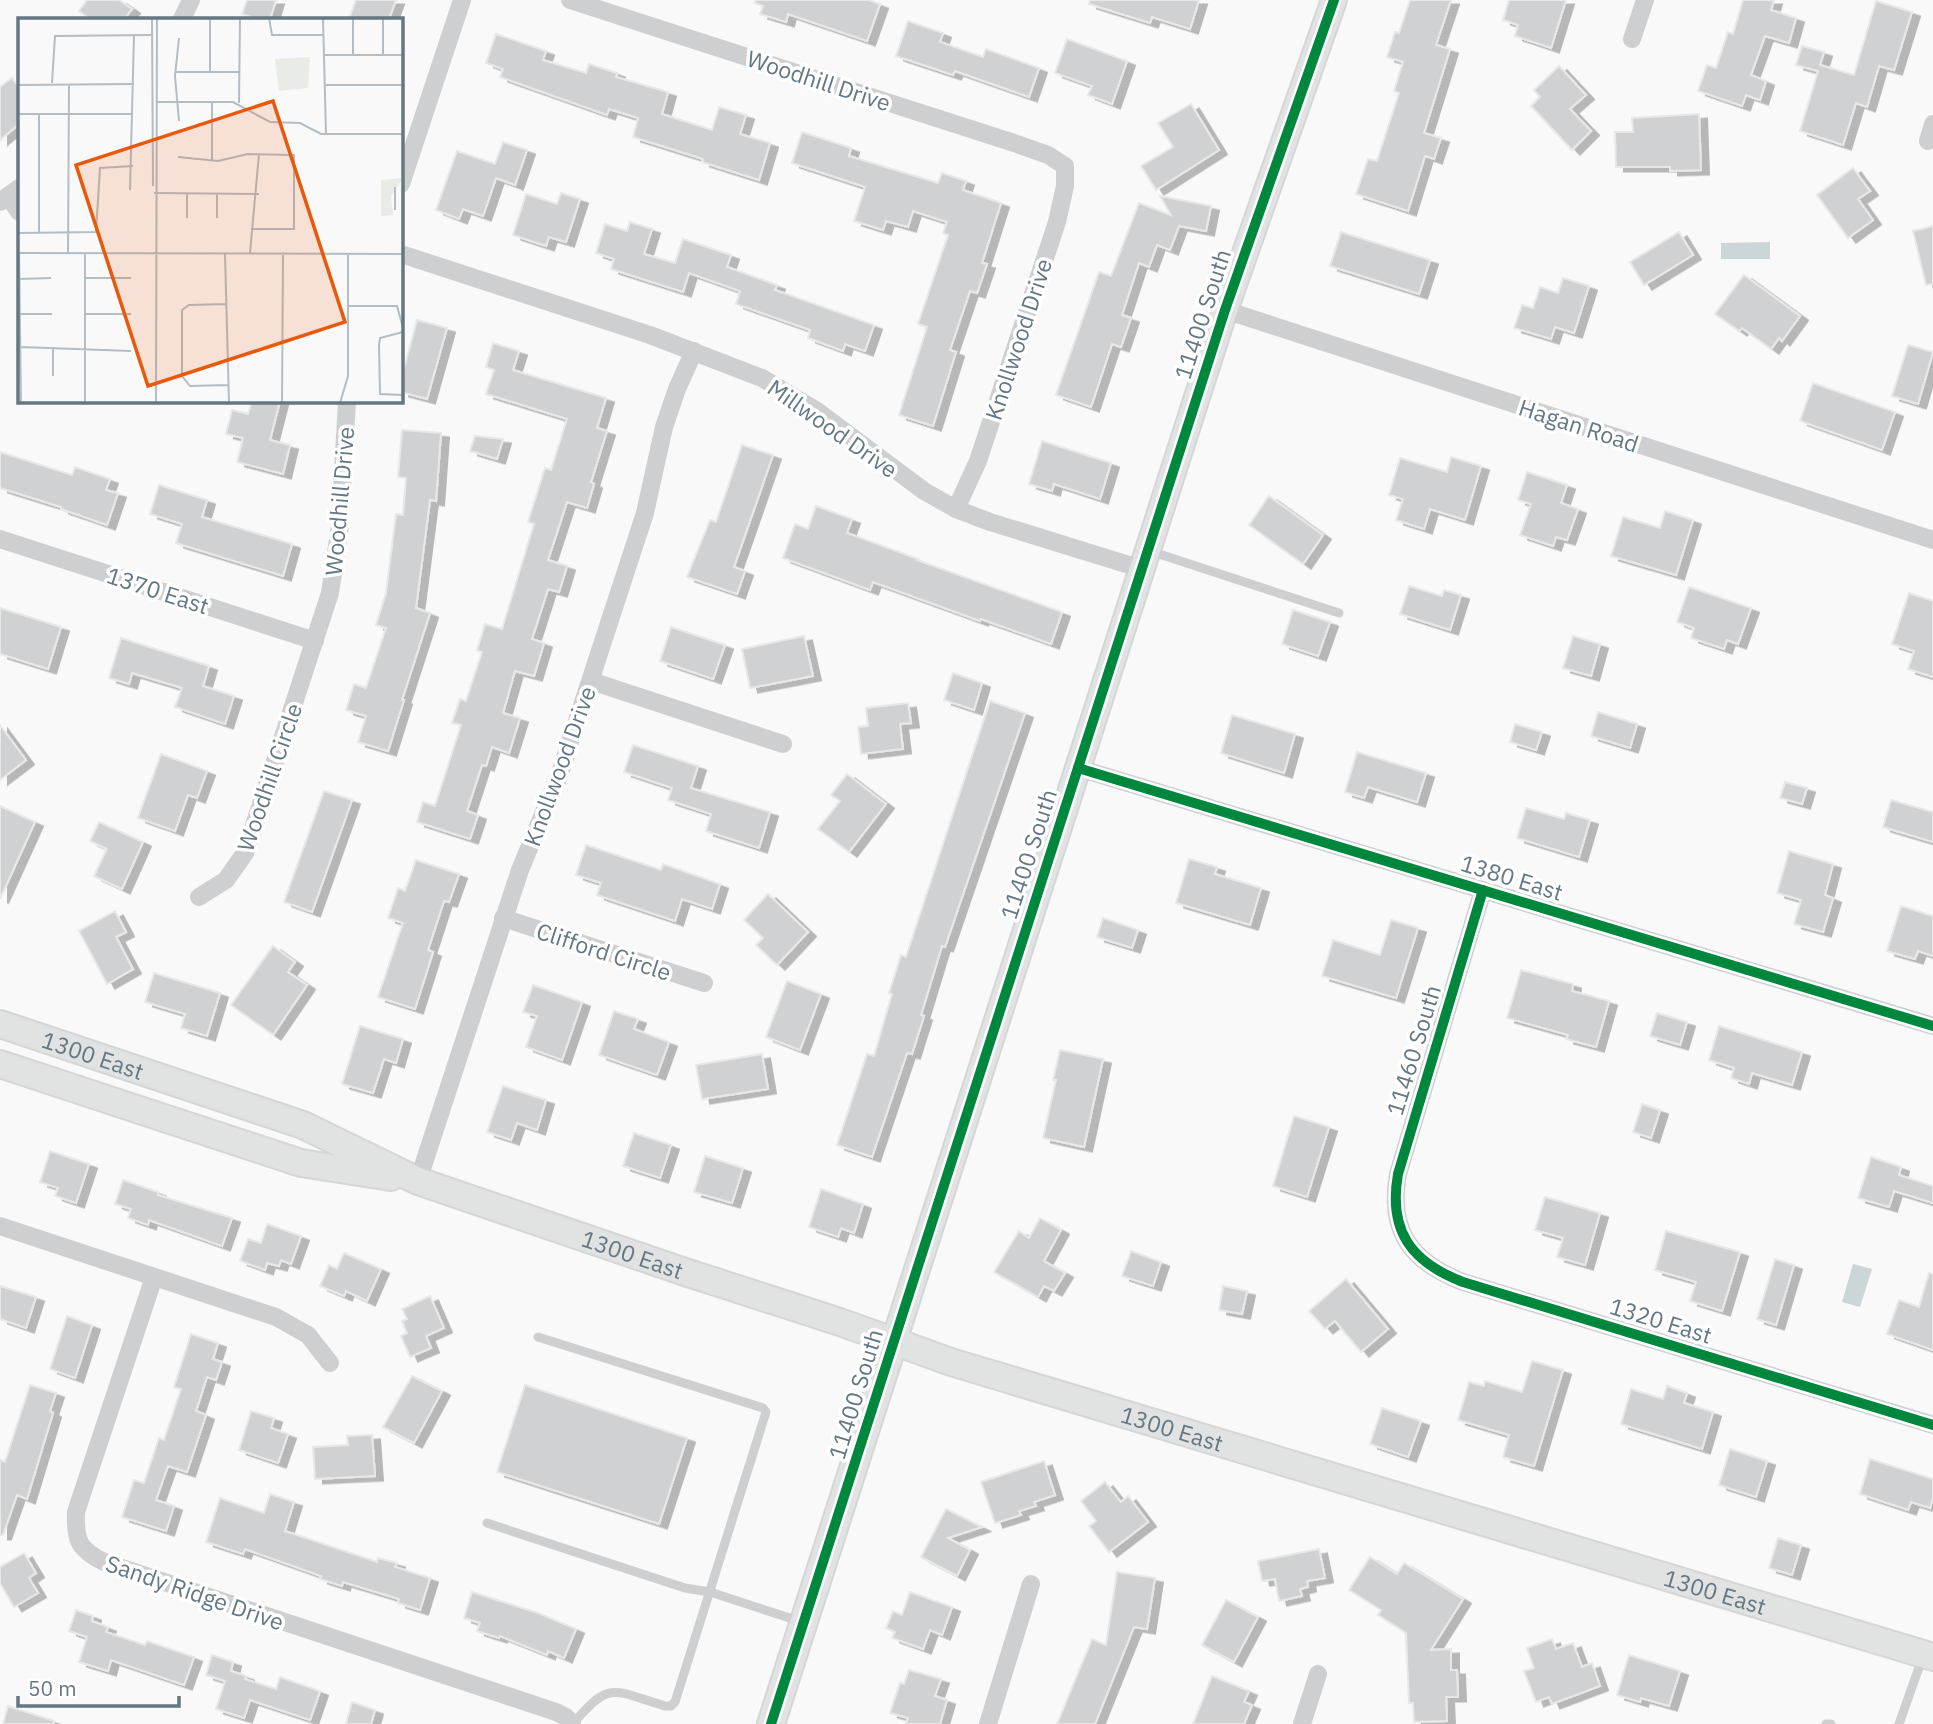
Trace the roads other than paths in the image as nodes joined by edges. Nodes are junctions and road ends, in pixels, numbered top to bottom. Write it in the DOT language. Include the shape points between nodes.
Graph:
graph roads {
  1 [pos="191,0"];
  2 [pos="462,0"];
  3 [pos="570,0"];
  4 [pos="1334,0"];
  5 [pos="1645,0"];
  6 [pos="182,18"];
  7 [pos="1632,39"];
  8 [pos="1065,166"];
  9 [pos="402,181"];
  10 [pos="9,195"];
  11 [pos="18,210"];
  12 [pos="402,254"];
  13 [pos="1225,310"];
  14 [pos="695,351"];
  15 [pos="347,402"];
  16 [pos="956,509"];
  17 [pos="0,538"];
  18 [pos="1933,540"];
  19 [pos="1145,560"];
  20 [pos="1339,613"];
  21 [pos="315,641"];
  22 [pos="591,681"];
  23 [pos="783,744"];
  24 [pos="1078,768"];
  25 [pos="1483,890"];
  26 [pos="199,897"];
  27 [pos="503,918"];
  28 [pos="704,984"];
  29 [pos="0,1024"];
  30 [pos="1933,1026"];
  31 [pos="0,1064"];
  32 [pos="418,1181"];
  33 [pos="1399,1224"];
  34 [pos="0,1226"];
  35 [pos="153,1277"];
  36 [pos="538,1337"];
  37 [pos="894,1341"];
  38 [pos="330,1363"];
  39 [pos="1933,1425"];
  40 [pos="487,1523"];
  41 [pos="1031,1584"];
  42 [pos="710,1592"];
  43 [pos="804,1622"];
  44 [pos="1929,1655"];
  45 [pos="1318,1674"];
  46 [pos="573,1724"];
  47 [pos="771,1724"];
  48 [pos="988,1724"];
  49 [pos="1302,1724"];
  50 [pos="1899,1724"];
  1 -- 6 [label="street"];
  2 -- 9 [label="street"];
  3 -- 8 [label="street, Woodhill Drive" via="1017,144"];
  4 -- 13 [label="main road, 11400 South"];
  5 -- 7 [label="street"];
  8 -- 16 [label="street, Knollwood Drive" via="1057,222 978,461"];
  10 -- 11 [label="street"];
  12 -- 14 [label="street, Millwood Drive"];
  13 -- 18 [label="street, Hagan Road"];
  13 -- 19 [label="main road, 11400 South"];
  14 -- 16 [label="street, Millwood Drive" via="790,393 924,491"];
  14 -- 22 [label="street, Knollwood Drive" via="664,427 645,513"];
  15 -- 21 [label="street, Woodhill Drive" via="337,558"];
  16 -- 19 [label="street, Millwood Drive" via="990,522"];
  17 -- 21 [label="street, 1370 East"];
  19 -- 20 [label="lane"];
  19 -- 24 [label="main road, 11400 South"];
  21 -- 26 [label="street, Woodhill Circle" via="245,853 226,880"];
  22 -- 23 [label="street"];
  22 -- 27 [label="street, Knollwood Drive"];
  24 -- 25 [label="street, 1380 East"];
  24 -- 37 [label="main road, 11400 South"];
  25 -- 30 [label="street, 1380 East"];
  25 -- 33 [label="street, 11460 South" via="1398,1174 1395,1208"];
  27 -- 28 [label="street, Clifford Circle"];
  27 -- 32 [label="street, Knollwood Drive"];
  29 -- 32 [label="main road, 1300 East" via="303,1125"];
  31 -- 32 [label="main road, 1300 East" via="301,1163"];
  32 -- 37 [label="main road, 1300 East"];
  33 -- 39 [label="street, 1320 East" via="1421,1261 1441,1274"];
  34 -- 35 [label="street"];
  35 -- 38 [label="street" via="276,1317 308,1335"];
  35 -- 46 [label="street, Sandy Ridge Drive" via="76,1512 78,1543 89,1555 556,1712"];
  36 -- 42 [label="lane" via="766,1412"];
  37 -- 43 [label="main road, 11400 South"];
  37 -- 44 [label="main road, 1300 East" via="951,1362"];
  40 -- 42 [label="lane" via="685,1588"];
  41 -- 48 [label="street"];
  42 -- 43 [label="lane"];
  42 -- 46 [label="lane" via="671,1706 615,1691 591,1702"];
  43 -- 47 [label="main road, 11400 South"];
  44 -- 50 [label="lane"];
  45 -- 49 [label="street"];
}
